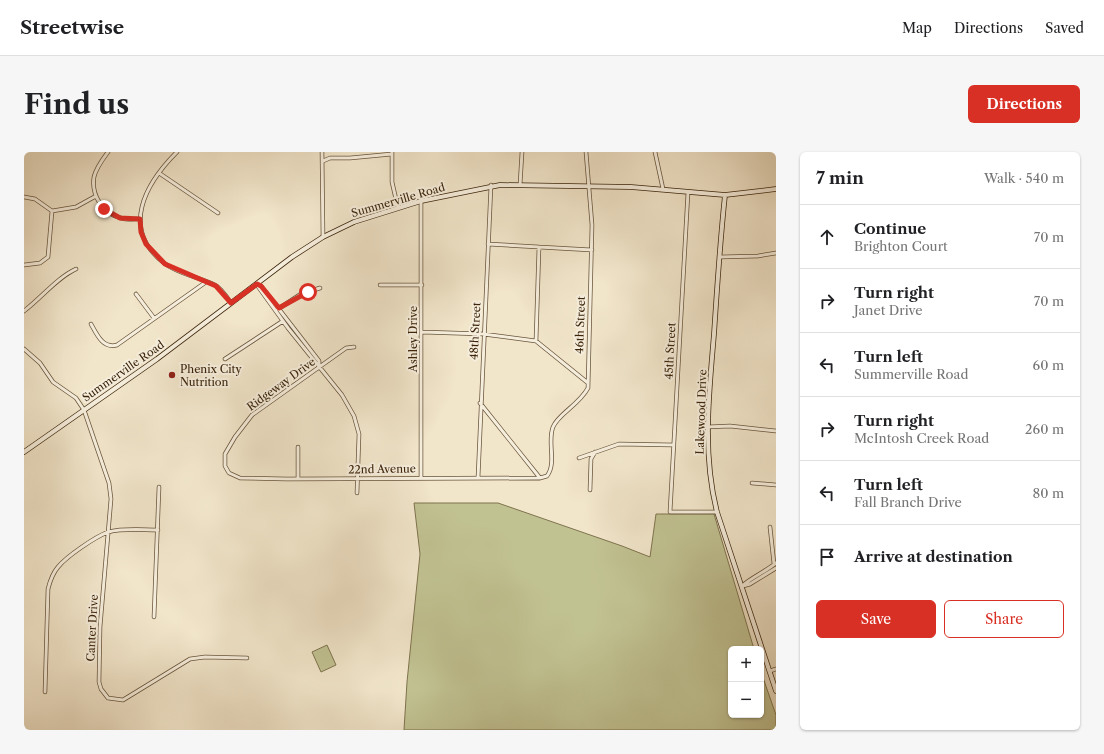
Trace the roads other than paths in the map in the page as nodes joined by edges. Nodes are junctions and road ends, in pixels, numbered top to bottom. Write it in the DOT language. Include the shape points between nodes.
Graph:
graph roads {
  1 [pos="108,152"];
  2 [pos="177,152"];
  3 [pos="322,152"];
  4 [pos="522,152"];
  5 [pos="586,152"];
  6 [pos="655,152"];
  7 [pos="392,153"];
  8 [pos="323,161"];
  9 [pos="159,173"];
  10 [pos="491,185"];
  11 [pos="520,185"];
  12 [pos="589,186"];
  13 [pos="663,189"];
  14 [pos="776,189"];
  15 [pos="688,192"];
  16 [pos="724,195"];
  17 [pos="96,196"];
  18 [pos="24,197"];
  19 [pos="421,201"];
  20 [pos="398,208"];
  21 [pos="52,211"];
  22 [pos="218,213"];
  23 [pos="140,219"];
  24 [pos="323,237"];
  25 [pos="488,244"];
  26 [pos="539,247"];
  27 [pos="592,250"];
  28 [pos="776,253"];
  29 [pos="720,258"];
  30 [pos="24,265"];
  31 [pos="76,269"];
  32 [pos="206,282"];
  33 [pos="257,284"];
  34 [pos="380,285"];
  35 [pos="422,285"];
  36 [pos="320,288"];
  37 [pos="136,294"];
  38 [pos="231,303"];
  39 [pos="279,308"];
  40 [pos="24,311"];
  41 [pos="275,311"];
  42 [pos="154,318"];
  43 [pos="286,319"];
  44 [pos="283,321"];
  45 [pos="91,324"];
  46 [pos="422,332"];
  47 [pos="483,334"];
  48 [pos="536,341"];
  49 [pos="354,347"];
  50 [pos="24,349"];
  51 [pos="225,359"];
  52 [pos="319,368"];
  53 [pos="588,383"];
  54 [pos="480,402"];
  55 [pos="84,410"];
  56 [pos="707,427"];
  57 [pos="776,431"];
  58 [pos="674,446"];
  59 [pos="298,447"];
  60 [pos="24,452"];
  61 [pos="595,452"];
  62 [pos="579,458"];
  63 [pos="227,470"];
  64 [pos="298,478"];
  65 [pos="421,478"];
  66 [pos="478,478"];
  67 [pos="540,478"];
  68 [pos="358,479"];
  69 [pos="752,483"];
  70 [pos="776,485"];
  71 [pos="159,487"];
  72 [pos="590,490"];
  73 [pos="357,493"];
  74 [pos="717,512"];
  75 [pos="770,526"];
  76 [pos="158,530"];
  77 [pos="108,533"];
  78 [pos="775,563"];
  79 [pos="776,568"];
  80 [pos="742,586"];
  81 [pos="154,618"];
  82 [pos="247,658"];
  83 [pos="776,669"];
  84 [pos="770,671"];
  85 [pos="776,691"];
  86 [pos="45,692"];
  1 -- 17 [label="street" via="94,176"];
  2 -- 9 [label="street"];
  3 -- 8 [label="street"];
  4 -- 11 [label="street"];
  5 -- 12 [label="street, 46th Street"];
  6 -- 13 [label="street"];
  7 -- 8 [label="street" via="330,158"];
  7 -- 20 [label="street" via="392,182"];
  8 -- 24 [label="street"];
  9 -- 22 [label="street"];
  9 -- 23 [label="street" via="146,194"];
  10 -- 11 [label="main road, Summerville Road"];
  10 -- 19 [label="main road, Summerville Road"];
  10 -- 25 [label="street, 48th Street"];
  11 -- 12 [label="main road, Summerville Road"];
  12 -- 13 [label="main road, Summerville Road"];
  12 -- 27 [label="street, 46th Street"];
  13 -- 15 [label="main road, Summerville Road"];
  14 -- 16 [label="main road, Summerville Road"];
  15 -- 16 [label="main road, Summerville Road"];
  15 -- 58 [label="street, 45th Street"];
  16 -- 29 [label="main road, Lakewood Drive"];
  17 -- 21 [label="street" via="76,207"];
  17 -- 23 [label="street" via="110,214 120,218"];
  18 -- 21 [label="street" via="35,200"];
  19 -- 20 [label="main road, Summerville Road"];
  19 -- 35 [label="street, Ashley Drive"];
  20 -- 24 [label="main road, Summerville Road" via="354,222"];
  21 -- 30 [label="street" via="48,257 40,263"];
  23 -- 32 [label="street" via="141,232 146,244 165,264"];
  24 -- 33 [label="main road, Summerville Road"];
  25 -- 26 [label="street"];
  25 -- 47 [label="street, 48th Street"];
  26 -- 27 [label="street"];
  26 -- 48 [label="street"];
  27 -- 53 [label="street, 46th Street"];
  28 -- 29 [label="street"];
  29 -- 56 [label="main road, Lakewood Drive"];
  31 -- 40 [label="street"];
  32 -- 38 [label="street" via="216,286"];
  32 -- 42 [label="street"];
  33 -- 38 [label="main road, Summerville Road"];
  33 -- 39 [label="street"];
  33 -- 41 [label="street"];
  34 -- 35 [label="street"];
  35 -- 46 [label="street, Ashley Drive"];
  36 -- 39 [label="street" via="301,294"];
  37 -- 42 [label="street"];
  38 -- 55 [label="main road, Summerville Road"];
  39 -- 41 [label="street"];
  39 -- 43 [label="street"];
  41 -- 44 [label="street"];
  42 -- 45 [label="street" via="113,346 102,341"];
  43 -- 44 [label="street"];
  43 -- 52 [label="street" via="319,361"];
  44 -- 51 [label="street"];
  44 -- 52 [label="street"];
  46 -- 47 [label="street"];
  46 -- 65 [label="street, Ashley Drive"];
  47 -- 48 [label="street"];
  47 -- 54 [label="street, 48th Street"];
  48 -- 53 [label="street"];
  49 -- 52 [label="street, Ridgeway Drive" via="346,348"];
  50 -- 55 [label="street" via="40,363 53,382 76,398"];
  52 -- 63 [label="street, Ridgeway Drive" via="252,415 225,454"];
  52 -- 68 [label="street" via="342,395 354,416 358,434"];
  53 -- 67 [label="street, 46th Street" via="584,395 554,426 550,444 550,473"];
  54 -- 66 [label="street, 48th Street"];
  54 -- 67 [label="street"];
  55 -- 60 [label="main road, Summerville Road"];
  55 -- 77 [label="street, Canter Drive" via="110,491"];
  56 -- 57 [label="street" via="730,426"];
  56 -- 74 [label="main road, Lakewood Drive" via="708,466"];
  58 -- 61 [label="street" via="619,444"];
  58 -- 74 [label="street, 45th Street" via="670,512"];
  59 -- 64 [label="street"];
  61 -- 62 [label="street"];
  61 -- 72 [label="street" via="591,459"];
  63 -- 64 [label="street, 22nd Avenue" via="232,476 240,478"];
  64 -- 68 [label="street, 22nd Avenue"];
  65 -- 66 [label="street, 22nd Avenue"];
  65 -- 68 [label="street, 22nd Avenue"];
  66 -- 67 [label="street, 22nd Avenue"];
  68 -- 73 [label="street"];
  69 -- 70 [label="street"];
  71 -- 76 [label="street"];
  74 -- 80 [label="main road, Lakewood Drive"];
  75 -- 78 [label="street"];
  76 -- 77 [label="street"];
  76 -- 81 [label="street"];
  77 -- 82 [label="street, Canter Drive" via="100,627 99,682 108,698 127,699 183,663 197,657"];
  77 -- 86 [label="street" via="74,553 59,565 52,575 48,589"];
  78 -- 80 [label="street"];
  79 -- 80 [label="street"];
  80 -- 84 [label="main road, Lakewood Drive"];
  83 -- 84 [label="street"];
  84 -- 85 [label="main road, Lakewood Drive"];
}
